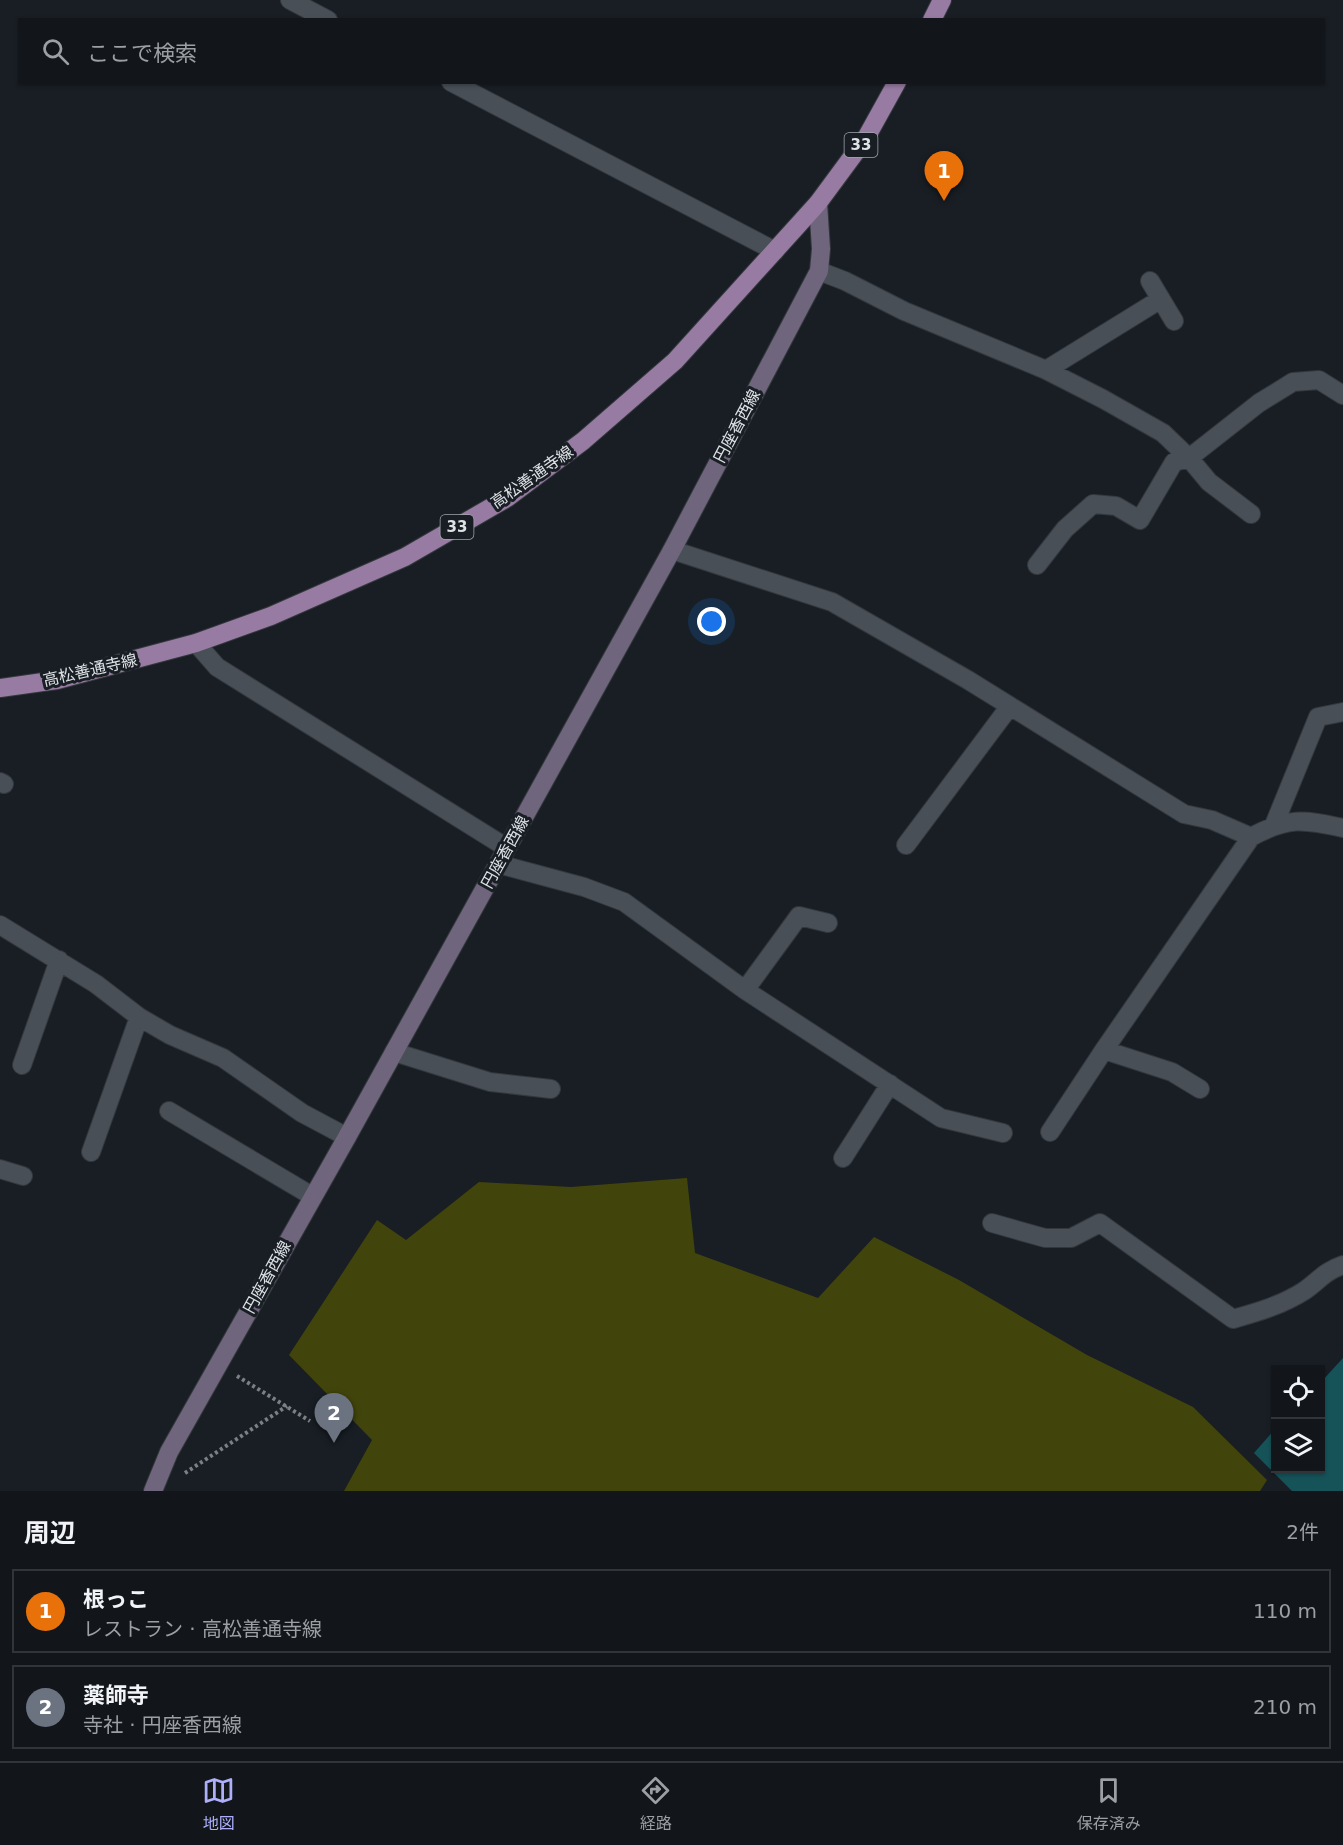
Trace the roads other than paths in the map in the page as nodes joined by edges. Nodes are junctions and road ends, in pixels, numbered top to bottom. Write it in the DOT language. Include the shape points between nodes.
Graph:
graph roads {
  1 [pos="290,0"];
  2 [pos="942,0"];
  3 [pos="324,18"];
  4 [pos="933,18"];
  5 [pos="455,84"];
  6 [pos="896,84"];
  7 [pos="818,203"];
  8 [pos="776,251"];
  9 [pos="819,272"];
  10 [pos="1150,281"];
  11 [pos="1161,299"];
  12 [pos="1174,321"];
  13 [pos="1046,370"];
  14 [pos="1343,395"];
  15 [pos="1189,458"];
  16 [pos="1251,514"];
  17 [pos="672,550"];
  18 [pos="1036,565"];
  19 [pos="196,643"];
  20 [pos="0,688"];
  21 [pos="1010,706"];
  22 [pos="1343,712"];
  23 [pos="1274,825"];
  24 [pos="1343,828"];
  25 [pos="1251,837"];
  26 [pos="906,845"];
  27 [pos="503,856"];
  28 [pos="828,923"];
  29 [pos="0,925"];
  30 [pos="59,960"];
  31 [pos="745,990"];
  32 [pos="139,1017"];
  33 [pos="1104,1050"];
  34 [pos="394,1052"];
  35 [pos="22,1065"];
  36 [pos="891,1084"];
  37 [pos="551,1089"];
  38 [pos="1200,1089"];
  39 [pos="170,1111"];
  40 [pos="1050,1132"];
  41 [pos="1003,1133"];
  42 [pos="347,1137"];
  43 [pos="91,1152"];
  44 [pos="843,1158"];
  45 [pos="0,1169"];
  46 [pos="23,1176"];
  47 [pos="312,1196"];
  48 [pos="992,1222"];
  49 [pos="1343,1265"];
  50 [pos="154,1489"];
  1 -- 3 [label="street"];
  2 -- 4 [label="main road"];
  5 -- 8 [label="street"];
  6 -- 7 [label="main road, 高松善通寺線 / 33" via="866,138"];
  7 -- 8 [label="main road, 高松善通寺線 / 33"];
  7 -- 9 [label="main road, 円座香西線"];
  8 -- 19 [label="main road, 高松善通寺線 / 33" via="675,362 583,441 507,498 405,556 271,616"];
  9 -- 13 [label="street"];
  9 -- 17 [label="main road, 円座香西線"];
  10 -- 11 [label="street"];
  11 -- 12 [label="street"];
  11 -- 13 [label="street"];
  13 -- 15 [label="street" via="1163,433"];
  14 -- 15 [label="street" via="1319,380 1293,382 1259,402"];
  15 -- 16 [label="street" via="1209,482"];
  15 -- 18 [label="street" via="1174,462 1140,520 1116,506 1093,504 1065,529"];
  17 -- 21 [label="street" via="832,602"];
  17 -- 27 [label="main road, 円座香西線"];
  19 -- 20 [label="main road, 高松善通寺線 / 33" via="57,680"];
  19 -- 27 [label="street" via="217,667"];
  21 -- 25 [label="street" via="1184,814 1212,820"];
  21 -- 26 [label="street"];
  22 -- 23 [label="street" via="1318,717"];
  23 -- 24 [label="street" via="1301,820"];
  23 -- 25 [label="street"];
  25 -- 33 [label="street"];
  27 -- 31 [label="street" via="624,902"];
  27 -- 34 [label="main road, 円座香西線"];
  28 -- 31 [label="street" via="799,916"];
  29 -- 30 [label="street"];
  30 -- 32 [label="street"];
  30 -- 35 [label="street"];
  31 -- 36 [label="street"];
  32 -- 42 [label="street" via="223,1059 302,1113"];
  32 -- 43 [label="street"];
  33 -- 38 [label="street" via="1172,1072"];
  33 -- 40 [label="street"];
  34 -- 37 [label="street" via="490,1082"];
  34 -- 42 [label="main road, 円座香西線"];
  36 -- 41 [label="street" via="941,1118"];
  36 -- 44 [label="street"];
  39 -- 47 [label="street"];
  42 -- 47 [label="main road, 円座香西線"];
  45 -- 46 [label="street"];
  47 -- 50 [label="main road, 円座香西線" via="169,1452"];
  48 -- 49 [label="street" via="1045,1239 1071,1238 1101,1223 1233,1319 1273,1308 1304,1290 1327,1270"];
}
